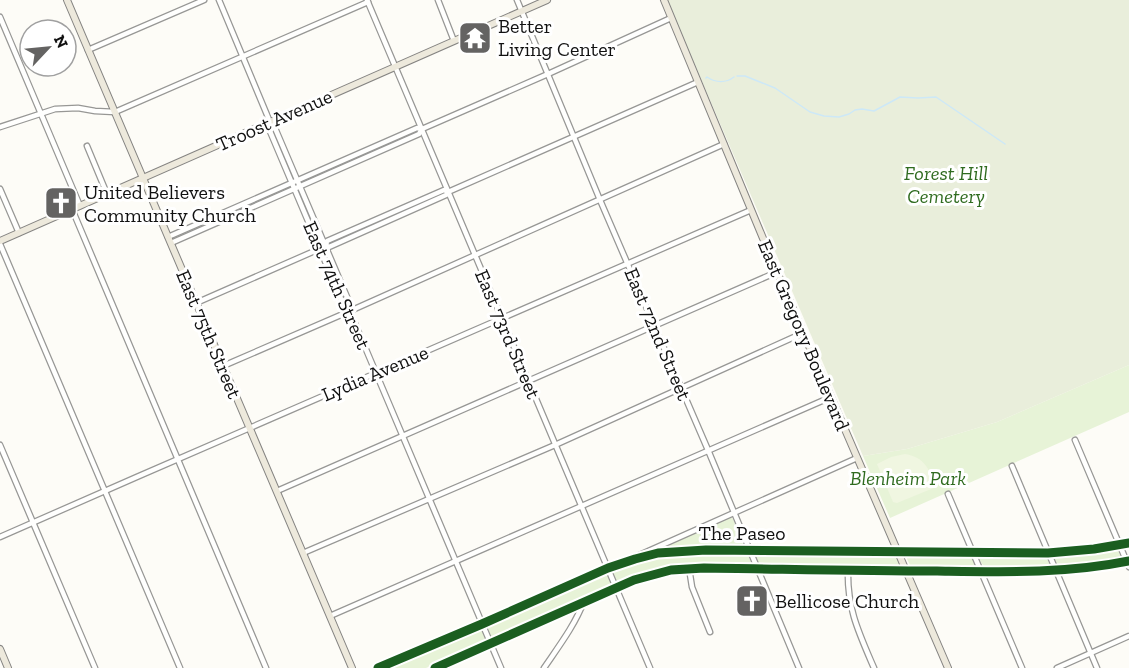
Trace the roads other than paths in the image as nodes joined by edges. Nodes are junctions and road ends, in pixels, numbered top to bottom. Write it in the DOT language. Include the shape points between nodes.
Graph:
graph roads {
  1 [pos="67,0"];
  2 [pos="204,0"];
  3 [pos="219,0"];
  4 [pos="438,0"];
  5 [pos="517,0"];
  6 [pos="547,0"];
  7 [pos="664,0"];
  8 [pos="367,1"];
  9 [pos="522,11"];
  10 [pos="0,17"];
  11 [pos="671,18"];
  12 [pos="454,41"];
  13 [pos="88,50"];
  14 [pos="242,57"];
  15 [pos="395,67"];
  16 [pos="548,74"];
  17 [pos="698,82"];
  18 [pos="115,112"];
  19 [pos="40,114"];
  20 [pos="270,122"];
  21 [pos="0,128"];
  22 [pos="422,129"];
  23 [pos="574,137"];
  24 [pos="724,144"];
  25 [pos="87,146"];
  26 [pos="143,178"];
  27 [pos="294,181"];
  28 [pos="297,188"];
  29 [pos="0,189"];
  30 [pos="448,192"];
  31 [pos="107,194"];
  32 [pos="600,200"];
  33 [pos="80,206"];
  34 [pos="72,209"];
  35 [pos="751,210"];
  36 [pos="19,232"];
  37 [pos="169,240"];
  38 [pos="0,242"];
  39 [pos="323,247"];
  40 [pos="475,255"];
  41 [pos="627,264"];
  42 [pos="777,272"];
  43 [pos="196,303"];
  44 [pos="350,311"];
  45 [pos="502,319"];
  46 [pos="654,326"];
  47 [pos="803,333"];
  48 [pos="223,366"];
  49 [pos="376,373"];
  50 [pos="528,380"];
  51 [pos="681,388"];
  52 [pos="831,396"];
  53 [pos="250,427"];
  54 [pos="402,436"];
  55 [pos="1075,440"];
  56 [pos="0,445"];
  57 [pos="555,445"];
  58 [pos="708,450"];
  59 [pos="857,458"];
  60 [pos="177,459"];
  61 [pos="1012,466"];
  62 [pos="105,491"];
  63 [pos="277,491"];
  64 [pos="948,494"];
  65 [pos="429,499"];
  66 [pos="581,506"];
  67 [pos="734,513"];
  68 [pos="33,523"];
  69 [pos="0,537"];
  70 [pos="1129,543"];
  71 [pos="1120,545"];
  72 [pos="750,551"];
  73 [pos="898,552"];
  74 [pos="303,553"];
  75 [pos="973,553"];
  76 [pos="1048,553"];
  77 [pos="455,561"];
  78 [pos="620,563"];
  79 [pos="1128,563"];
  80 [pos="608,568"];
  81 [pos="690,568"];
  82 [pos="757,569"];
  83 [pos="848,570"];
  84 [pos="1055,570"];
  85 [pos="906,571"];
  86 [pos="982,572"];
  87 [pos="616,587"];
  88 [pos="584,601"];
  89 [pos="330,616"];
  90 [pos="482,624"];
  91 [pos="710,632"];
  92 [pos="1129,636"];
  93 [pos="490,643"];
  94 [pos="0,649"];
  95 [pos="1091,653"];
  96 [pos="8,668"];
  97 [pos="95,668"];
  98 [pos="180,668"];
  99 [pos="266,668"];
  100 [pos="352,668"];
  101 [pos="378,668"];
  102 [pos="435,668"];
  103 [pos="501,668"];
  104 [pos="544,668"];
  105 [pos="650,668"];
  106 [pos="799,668"];
  107 [pos="874,668"];
  108 [pos="948,668"];
  109 [pos="1022,668"];
  110 [pos="1057,668"];
  111 [pos="1097,668"];
  1 -- 13 [label="main road, East 75th Street"];
  2 -- 13 [label="street"];
  3 -- 14 [label="street"];
  4 -- 12 [label="street"];
  5 -- 9 [label="street, East 72nd Street"];
  6 -- 9 [label="main road, Troost Avenue"];
  7 -- 11 [label="main road, East Gregory Boulevard"];
  8 -- 14 [label="street"];
  8 -- 15 [label="street, East 73rd Street"];
  9 -- 12 [label="main road, Troost Avenue"];
  9 -- 16 [label="street, East 72nd Street"];
  10 -- 19 [label="street"];
  11 -- 16 [label="street"];
  11 -- 17 [label="main road, East Gregory Boulevard"];
  12 -- 15 [label="main road, Troost Avenue"];
  13 -- 18 [label="main road, East 75th Street"];
  14 -- 18 [label="street"];
  14 -- 20 [label="street"];
  15 -- 20 [label="main road, Troost Avenue"];
  15 -- 22 [label="street, East 73rd Street"];
  16 -- 22 [label="street"];
  16 -- 23 [label="street, East 72nd Street"];
  17 -- 23 [label="street"];
  17 -- 24 [label="main road, East Gregory Boulevard"];
  18 -- 19 [label="street" via="68,107"];
  18 -- 26 [label="main road, East 75th Street"];
  19 -- 21 [label="street"];
  19 -- 33 [label="street"];
  20 -- 26 [label="main road, Troost Avenue"];
  20 -- 27 [label="street, East 74th Street"];
  22 -- 27 [label="street"];
  22 -- 28 [label="street" via="419,134"];
  22 -- 30 [label="street, East 73rd Street"];
  23 -- 30 [label="street"];
  23 -- 32 [label="street, East 72nd Street"];
  24 -- 32 [label="street"];
  24 -- 35 [label="main road, East Gregory Boulevard"];
  25 -- 31 [label="street"];
  26 -- 31 [label="main road, Troost Avenue"];
  26 -- 37 [label="main road, East 75th Street"];
  27 -- 28 [label="street, East 74th Street"];
  27 -- 37 [label="street"];
  28 -- 37 [label="street"];
  28 -- 39 [label="street, East 74th Street"];
  29 -- 36 [label="street"];
  30 -- 39 [label="street"];
  30 -- 40 [label="street, East 73rd Street"];
  31 -- 33 [label="main road, Troost Avenue"];
  32 -- 40 [label="street"];
  32 -- 41 [label="street, East 72nd Street"];
  33 -- 34 [label="main road, Troost Avenue"];
  34 -- 36 [label="main road, Troost Avenue"];
  34 -- 60 [label="street"];
  35 -- 41 [label="street, Lydia Avenue"];
  35 -- 42 [label="main road, East Gregory Boulevard"];
  36 -- 38 [label="main road, Troost Avenue"];
  37 -- 43 [label="main road, East 75th Street"];
  38 -- 62 [label="street"];
  39 -- 43 [label="street"];
  39 -- 44 [label="street, East 74th Street"];
  40 -- 44 [label="street"];
  40 -- 45 [label="street, East 73rd Street"];
  41 -- 45 [label="street, Lydia Avenue"];
  41 -- 46 [label="street, East 72nd Street"];
  42 -- 46 [label="street"];
  42 -- 47 [label="main road, East Gregory Boulevard"];
  43 -- 48 [label="main road, East 75th Street"];
  44 -- 48 [label="street"];
  44 -- 49 [label="street, East 74th Street"];
  45 -- 49 [label="street, Lydia Avenue"];
  45 -- 50 [label="street, East 73rd Street"];
  46 -- 50 [label="street"];
  46 -- 51 [label="street, East 72nd Street"];
  47 -- 51 [label="street"];
  47 -- 52 [label="main road, East Gregory Boulevard"];
  48 -- 53 [label="main road, East 75th Street"];
  49 -- 53 [label="street, Lydia Avenue"];
  49 -- 54 [label="street, East 74th Street"];
  50 -- 54 [label="street"];
  50 -- 57 [label="street, East 73rd Street"];
  51 -- 57 [label="street"];
  51 -- 58 [label="street, East 72nd Street"];
  52 -- 58 [label="street"];
  52 -- 59 [label="main road, East Gregory Boulevard"];
  53 -- 60 [label="street, Lydia Avenue"];
  53 -- 63 [label="main road, East 75th Street"];
  54 -- 63 [label="street"];
  54 -- 65 [label="street, East 74th Street"];
  55 -- 71 [label="street"];
  56 -- 68 [label="street"];
  57 -- 65 [label="street"];
  57 -- 66 [label="street, East 73rd Street"];
  58 -- 66 [label="street"];
  58 -- 67 [label="street, East 72nd Street"];
  59 -- 67 [label="street"];
  59 -- 73 [label="main road, East Gregory Boulevard"];
  60 -- 62 [label="street, Lydia Avenue"];
  60 -- 99 [label="street"];
  61 -- 76 [label="street"];
  62 -- 68 [label="street, Lydia Avenue"];
  62 -- 98 [label="street"];
  63 -- 74 [label="main road, East 75th Street"];
  64 -- 75 [label="street"];
  65 -- 74 [label="street"];
  65 -- 77 [label="street, East 74th Street"];
  66 -- 77 [label="street"];
  66 -- 80 [label="street, East 73rd Street"];
  67 -- 72 [label="street, East 72nd Street"];
  67 -- 78 [label="street"];
  68 -- 69 [label="street, Lydia Avenue"];
  68 -- 97 [label="street"];
  70 -- 71 [label="main road, The Paseo"];
  71 -- 76 [label="main road, The Paseo"];
  71 -- 79 [label="street"];
  72 -- 73 [label="main road, The Paseo"];
  72 -- 78 [label="main road, The Paseo" via="679,551"];
  72 -- 82 [label="street, East 72nd Street"];
  73 -- 75 [label="main road, The Paseo"];
  73 -- 85 [label="main road, East Gregory Boulevard"];
  74 -- 89 [label="main road, East 75th Street"];
  75 -- 76 [label="main road, The Paseo"];
  75 -- 86 [label="street"];
  76 -- 84 [label="street"];
  77 -- 89 [label="street"];
  77 -- 90 [label="street, East 74th Street"];
  78 -- 80 [label="main road, The Paseo"];
  79 -- 84 [label="main road, The Paseo"];
  80 -- 87 [label="street, East 73rd Street"];
  80 -- 90 [label="main road, The Paseo"];
  81 -- 82 [label="main road, The Paseo"];
  81 -- 87 [label="main road, The Paseo" via="657,573"];
  81 -- 91 [label="street" via="692,588"];
  82 -- 83 [label="main road, The Paseo"];
  82 -- 106 [label="street, East 72nd Street"];
  83 -- 85 [label="main road, The Paseo"];
  83 -- 107 [label="street" via="853,615"];
  84 -- 86 [label="main road, The Paseo"];
  84 -- 95 [label="street"];
  85 -- 86 [label="main road, The Paseo"];
  85 -- 108 [label="main road, East Gregory Boulevard"];
  86 -- 109 [label="street"];
  87 -- 88 [label="main road, The Paseo"];
  87 -- 105 [label="street, East 73rd Street"];
  88 -- 93 [label="main road, The Paseo"];
  88 -- 104 [label="street"];
  89 -- 100 [label="main road, East 75th Street"];
  90 -- 93 [label="street, East 74th Street"];
  90 -- 101 [label="main road, The Paseo"];
  92 -- 95 [label="street"];
  93 -- 102 [label="main road, The Paseo"];
  93 -- 103 [label="street, East 74th Street"];
  94 -- 96 [label="main road"];
  95 -- 110 [label="street"];
  95 -- 111 [label="street"];
}
